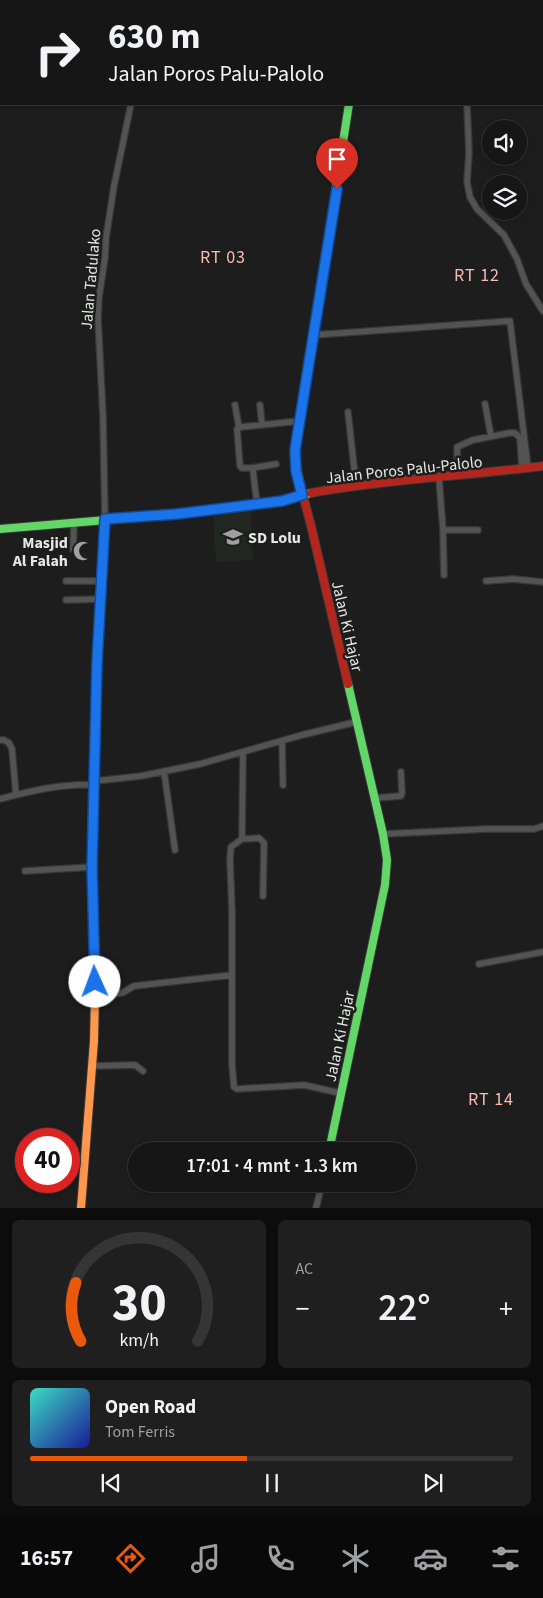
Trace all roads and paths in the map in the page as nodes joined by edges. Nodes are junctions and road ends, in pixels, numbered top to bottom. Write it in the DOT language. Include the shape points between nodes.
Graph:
graph roads {
  1 [pos="131,105"];
  2 [pos="349,105"];
  3 [pos="467,105"];
  4 [pos="543,311"];
  5 [pos="314,335"];
  6 [pos="485,404"];
  7 [pos="235,405"];
  8 [pos="260,405"];
  9 [pos="348,412"];
  10 [pos="300,421"];
  11 [pos="262,425"];
  12 [pos="239,428"];
  13 [pos="492,436"];
  14 [pos="276,464"];
  15 [pos="543,466"];
  16 [pos="252,468"];
  17 [pos="525,469"];
  18 [pos="458,476"];
  19 [pos="439,478"];
  20 [pos="356,485"];
  21 [pos="302,495"];
  22 [pos="257,504"];
  23 [pos="105,519"];
  24 [pos="74,522"];
  25 [pos="0,530"];
  26 [pos="443,530"];
  27 [pos="478,530"];
  28 [pos="73,549"];
  29 [pos="444,575"];
  30 [pos="66,580"];
  31 [pos="102,580"];
  32 [pos="486,581"];
  33 [pos="543,582"];
  34 [pos="101,599"];
  35 [pos="66,600"];
  36 [pos="356,722"];
  37 [pos="0,740"];
  38 [pos="282,741"];
  39 [pos="242,752"];
  40 [pos="164,771"];
  41 [pos="401,772"];
  42 [pos="95,783"];
  43 [pos="283,785"];
  44 [pos="16,795"];
  45 [pos="374,798"];
  46 [pos="0,799"];
  47 [pos="543,826"];
  48 [pos="383,834"];
  49 [pos="242,839"];
  50 [pos="175,850"];
  51 [pos="92,867"];
  52 [pos="26,871"];
  53 [pos="264,896"];
  54 [pos="543,952"];
  55 [pos="479,964"];
  56 [pos="232,975"];
  57 [pos="95,996"];
  58 [pos="93,1066"];
  59 [pos="143,1071"];
  60 [pos="340,1093"];
  61 [pos="331,1142"];
  62 [pos="320,1192"];
  63 [pos="81,1208"];
  64 [pos="316,1208"];
  1 -- 23 [label="street, Jalan Tadulako" via="106,238 98,304"];
  2 -- 5 [label="street, Jalan Ki Hajar"];
  3 -- 4 [label="street" via="467,182 470,197 476,209 504,234 526,284"];
  5 -- 10 [label="street, Jalan Ki Hajar"];
  5 -- 17 [label="street" via="510,321"];
  6 -- 13 [label="street"];
  7 -- 12 [label="street"];
  8 -- 11 [label="street"];
  9 -- 20 [label="street"];
  10 -- 11 [label="street"];
  10 -- 21 [label="street, Jalan Ki Hajar" via="295,450"];
  11 -- 12 [label="street"];
  12 -- 16 [label="street" via="240,466"];
  13 -- 17 [label="street" via="513,433 519,436"];
  13 -- 18 [label="street" via="457,447"];
  14 -- 16 [label="street"];
  15 -- 17 [label="street, Jalan Poros Palu-Palolo"];
  16 -- 22 [label="street"];
  17 -- 18 [label="street, Jalan Poros Palu-Palolo"];
  18 -- 19 [label="street, Jalan Poros Palu-Palolo"];
  19 -- 20 [label="street, Jalan Poros Palu-Palolo"];
  19 -- 26 [label="street"];
  20 -- 21 [label="street, Jalan Poros Palu-Palolo"];
  21 -- 22 [label="street, Jalan Poros Palu-Palolo"];
  21 -- 36 [label="street, Jalan Ki Hajar"];
  22 -- 23 [label="street, Jalan Poros Palu-Palolo"];
  23 -- 24 [label="street, Jalan Poros Palu-Palolo"];
  23 -- 31 [label="street"];
  24 -- 25 [label="street, Jalan Poros Palu-Palolo"];
  24 -- 28 [label="street"];
  26 -- 27 [label="street"];
  26 -- 29 [label="street"];
  30 -- 31 [label="street"];
  31 -- 34 [label="street"];
  32 -- 33 [label="street"];
  34 -- 35 [label="street"];
  34 -- 42 [label="street"];
  36 -- 38 [label="street"];
  36 -- 45 [label="street, Jalan Ki Hajar"];
  37 -- 44 [label="street" via="9,744 12,750"];
  38 -- 39 [label="street"];
  38 -- 43 [label="street"];
  39 -- 40 [label="street"];
  39 -- 49 [label="street"];
  40 -- 42 [label="street"];
  40 -- 50 [label="street"];
  41 -- 45 [label="street" via="401,796"];
  42 -- 44 [label="street"];
  42 -- 51 [label="street"];
  44 -- 46 [label="street"];
  45 -- 48 [label="street, Jalan Ki Hajar"];
  47 -- 48 [label="street" via="534,829 486,828"];
  48 -- 60 [label="street, Jalan Ki Hajar" via="387,860 385,885"];
  49 -- 53 [label="street" via="258,838 264,842"];
  49 -- 56 [label="street" via="232,845 230,851"];
  51 -- 52 [label="street"];
  51 -- 57 [label="street"];
  54 -- 55 [label="street"];
  56 -- 57 [label="street" via="134,986 122,993"];
  56 -- 60 [label="street" via="235,1089 302,1084"];
  57 -- 58 [label="street"];
  58 -- 59 [label="street" via="135,1065"];
  58 -- 63 [label="street"];
  60 -- 61 [label="street, Jalan Ki Hajar"];
  62 -- 64 [label="street"];
}
